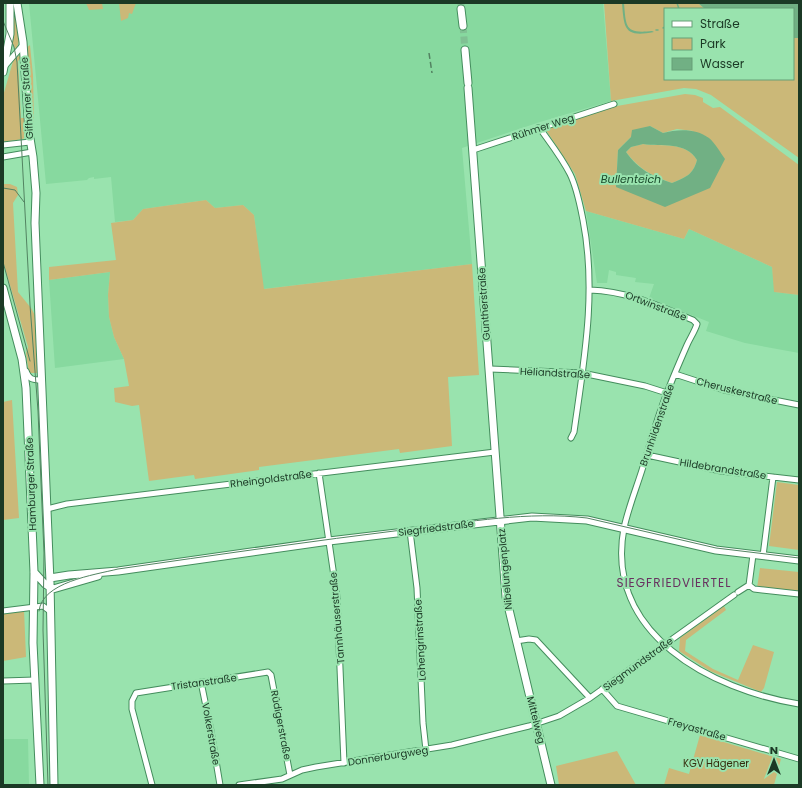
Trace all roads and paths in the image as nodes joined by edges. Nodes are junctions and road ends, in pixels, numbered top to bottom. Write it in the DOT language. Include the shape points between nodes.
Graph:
graph roads {
  1 [pos="10,3"];
  2 [pos="17,3"];
  3 [pos="461,10"];
  4 [pos="463,26"];
  5 [pos="23,45"];
  6 [pos="465,50"];
  7 [pos="4,70"];
  8 [pos="614,104"];
  9 [pos="538,128"];
  10 [pos="30,142"];
  11 [pos="3,145"];
  12 [pos="473,150"];
  13 [pos="32,152"];
  14 [pos="3,157"];
  15 [pos="3,288"];
  16 [pos="590,290"];
  17 [pos="697,324"];
  18 [pos="24,366"];
  19 [pos="490,369"];
  20 [pos="582,373"];
  21 [pos="675,374"];
  22 [pos="41,380"];
  23 [pos="667,393"];
  24 [pos="799,405"];
  25 [pos="570,438"];
  26 [pos="495,452"];
  27 [pos="647,455"];
  28 [pos="319,473"];
  29 [pos="772,477"];
  30 [pos="799,480"];
  31 [pos="47,509"];
  32 [pos="501,520"];
  33 [pos="624,529"];
  34 [pos="410,531"];
  35 [pos="329,540"];
  36 [pos="753,555"];
  37 [pos="763,556"];
  38 [pos="799,560"];
  39 [pos="34,572"];
  40 [pos="83,577"];
  41 [pos="50,578"];
  42 [pos="749,585"];
  43 [pos="47,587"];
  44 [pos="799,594"];
  45 [pos="34,604"];
  46 [pos="3,611"];
  47 [pos="51,612"];
  48 [pos="516,641"];
  49 [pos="664,645"];
  50 [pos="519,655"];
  51 [pos="271,674"];
  52 [pos="35,680"];
  53 [pos="3,681"];
  54 [pos="201,682"];
  55 [pos="602,689"];
  56 [pos="590,698"];
  57 [pos="799,704"];
  58 [pos="537,724"];
  59 [pos="426,750"];
  60 [pos="799,759"];
  61 [pos="344,763"];
  62 [pos="290,775"];
  63 [pos="40,785"];
  64 [pos="54,785"];
  65 [pos="152,785"];
  66 [pos="220,785"];
  67 [pos="239,785"];
  68 [pos="551,785"];
  1 -- 7 [label="street, Gifhorner Straße"];
  2 -- 5 [label="street, Gifhorner Straße"];
  3 -- 4 [label="street"];
  5 -- 7 [label="street, Gifhorner Straße"];
  5 -- 10 [label="street, Gifhorner Straße"];
  6 -- 12 [label="street, Guntherstraße"];
  8 -- 9 [label="street, Rühmer Weg"];
  9 -- 12 [label="street, Rühmer Weg"];
  9 -- 16 [label="street" via="564,164 577,193 588,246"];
  10 -- 11 [label="street"];
  10 -- 13 [label="street, Gifhorner Straße"];
  12 -- 19 [label="street, Guntherstraße"];
  13 -- 14 [label="street"];
  13 -- 22 [label="street, Hamburger Straße"];
  15 -- 18 [label="street, Hamburger Straße"];
  16 -- 17 [label="street, Ortwinstraße" via="631,295"];
  16 -- 20 [label="street"];
  17 -- 21 [label="street, Brunhildenstraße"];
  18 -- 22 [label="street, Hamburger Straße" via="28,377 32,380"];
  18 -- 39 [label="street, Hamburger Straße"];
  19 -- 20 [label="street, Heliandstraße"];
  19 -- 26 [label="street, Guntherstraße"];
  20 -- 23 [label="street, Heliandstraße" via="624,380"];
  20 -- 25 [label="street" via="574,432"];
  21 -- 23 [label="street, Brunhildenstraße"];
  21 -- 24 [label="street, Cheruskerstraße" via="724,390"];
  22 -- 31 [label="street, Hamburger Straße"];
  23 -- 27 [label="street, Brunhildenstraße"];
  26 -- 28 [label="street, Rheingoldstraße"];
  26 -- 32 [label="street, Guntherstraße"];
  27 -- 29 [label="street, Hildebrandstraße" via="705,468"];
  27 -- 33 [label="street, Brunhildenstraße"];
  28 -- 31 [label="street, Rheingoldstraße" via="67,504"];
  28 -- 35 [label="street, Tannhäuserstraße"];
  29 -- 30 [label="street, Hildebrandstraße"];
  29 -- 37 [label="street"];
  31 -- 41 [label="street, Hamburger Straße"];
  32 -- 33 [label="street, Siegfriedstraße" via="532,516 557,517 587,520"];
  32 -- 34 [label="street, Siegfriedstraße"];
  32 -- 48 [label="street, Nibelungenplatz" via="506,598"];
  33 -- 36 [label="street, Siegfriedstraße"];
  33 -- 49 [label="street, Brunhildenstraße" via="623,561 630,596 642,617"];
  34 -- 35 [label="street, Siegfriedstraße"];
  34 -- 59 [label="street, Lohengrinstraße" via="417,588"];
  35 -- 40 [label="street, Siegfriedstraße"];
  35 -- 61 [label="street, Tannhäuserstraße" via="337,597"];
  36 -- 37 [label="street, Siegfriedstraße"];
  36 -- 42 [label="street"];
  37 -- 38 [label="street, Siegfriedstraße"];
  39 -- 43 [label="street"];
  39 -- 45 [label="street, Hamburger Straße"];
  40 -- 41 [label="street, Siegfriedstraße"];
  40 -- 43 [label="street, Siegfriedstraße" via="56,589"];
  41 -- 43 [label="street, Hamburger Straße"];
  42 -- 44 [label="street" via="754,589"];
  42 -- 49 [label="street, Siegmundstraße"];
  43 -- 45 [label="street"];
  43 -- 47 [label="street, Hamburger Straße"];
  45 -- 46 [label="street"];
  45 -- 47 [label="street" via="44,606"];
  45 -- 52 [label="street, Hamburger Straße"];
  47 -- 64 [label="street, Hamburger Straße"];
  48 -- 50 [label="street, Nibelungenplatz"];
  48 -- 56 [label="street" via="536,640"];
  49 -- 55 [label="street, Siegmundstraße"];
  49 -- 57 [label="street, Brunhildenstraße" via="698,669 728,684"];
  50 -- 58 [label="street, Mittelweg"];
  51 -- 54 [label="street, Tristanstraße" via="268,672"];
  51 -- 62 [label="street, Rüdigerstraße"];
  52 -- 53 [label="street"];
  52 -- 63 [label="street, Hamburger Straße"];
  54 -- 65 [label="street, Tristanstraße" via="136,693 132,701"];
  54 -- 66 [label="street, Volkerstraße"];
  55 -- 56 [label="street, Siegmundstraße"];
  55 -- 60 [label="street, Freyastraße" via="616,705"];
  56 -- 58 [label="street, Siegmundstraße" via="559,716"];
  58 -- 59 [label="street, Donnerburgweg"];
  58 -- 68 [label="street, Mittelweg"];
  59 -- 61 [label="street, Donnerburgweg"];
  61 -- 62 [label="street, Donnerburgweg" via="302,770"];
  62 -- 67 [label="street, Donnerburgweg" via="282,779"];
}
